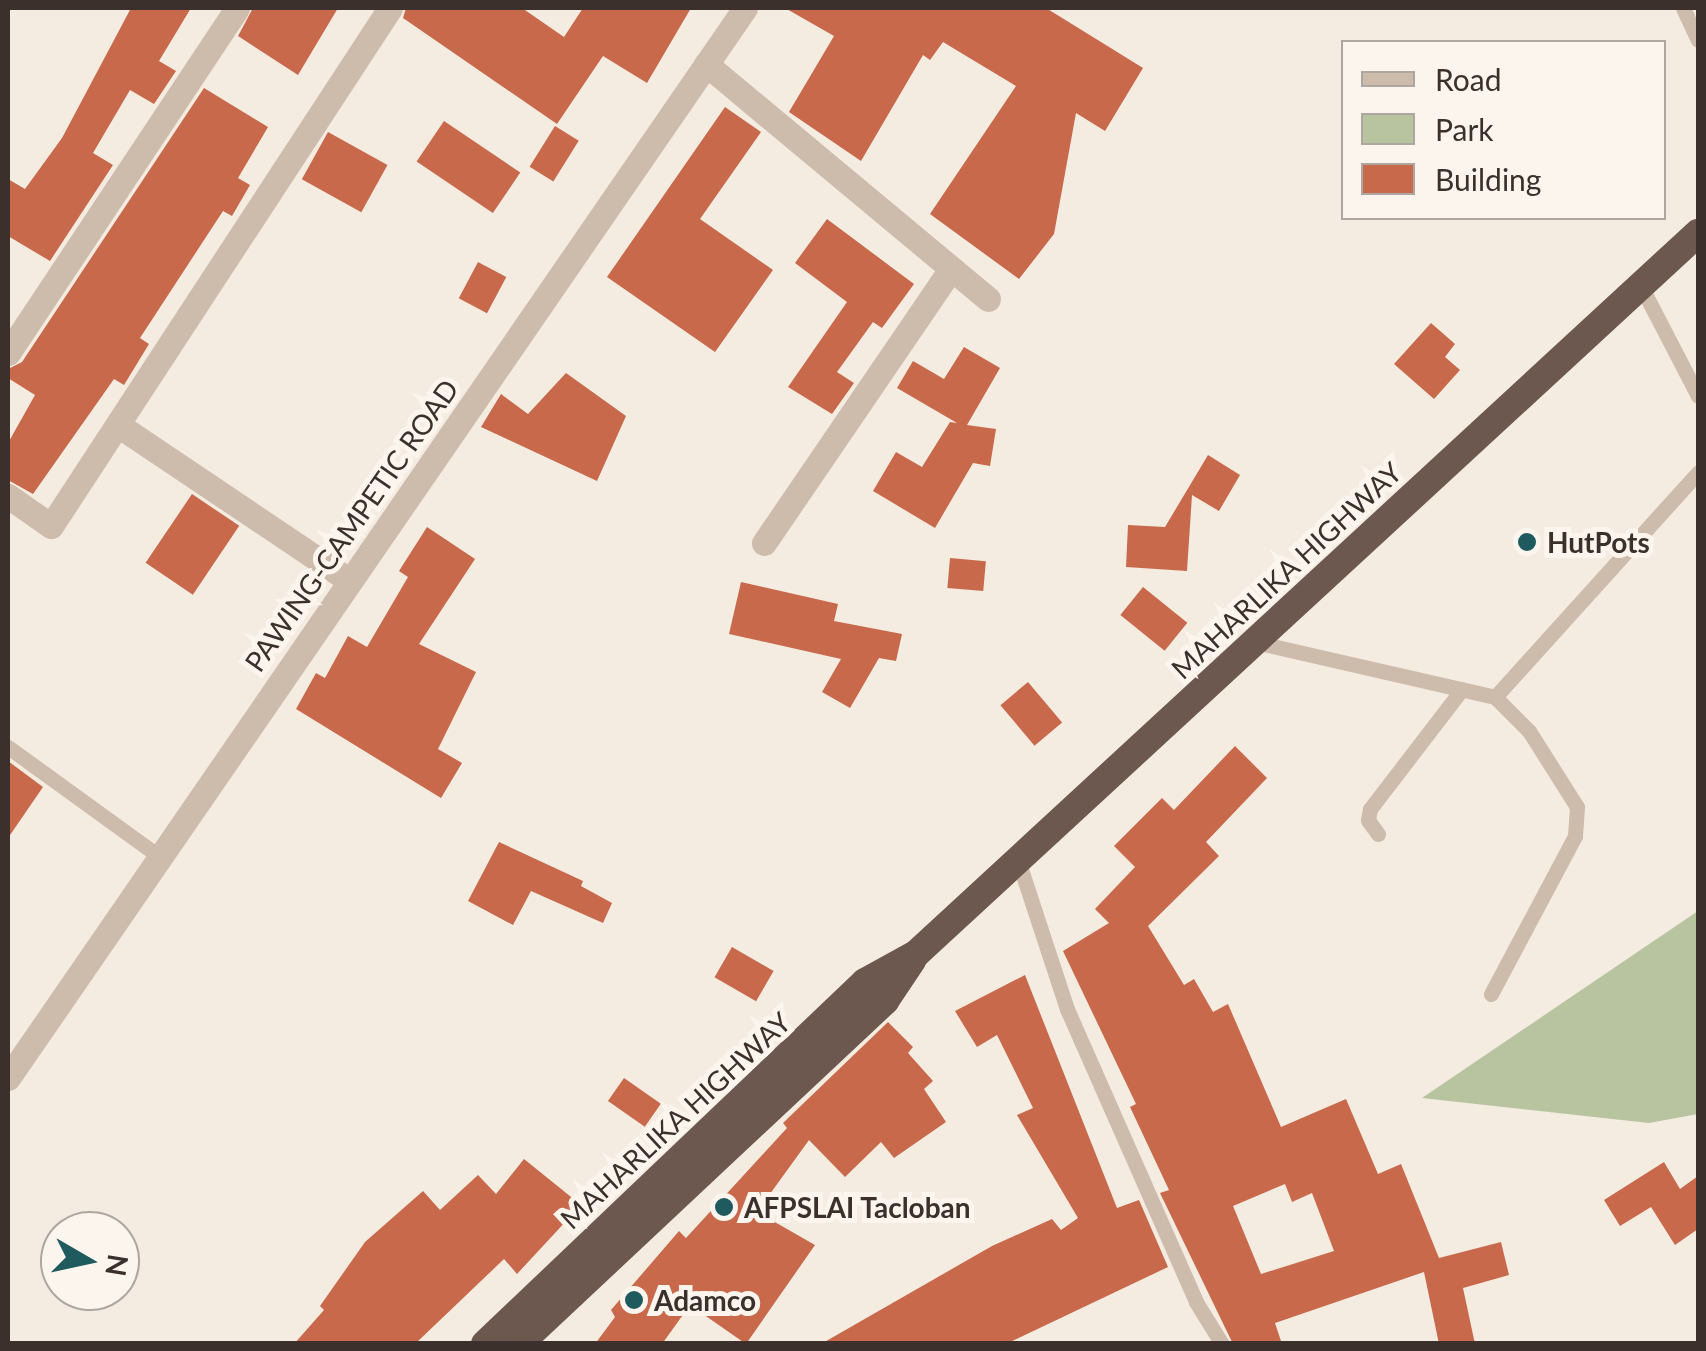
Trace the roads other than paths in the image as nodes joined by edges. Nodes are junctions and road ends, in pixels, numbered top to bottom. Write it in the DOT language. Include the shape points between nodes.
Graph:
graph roads {
  1 [pos="237,8"];
  2 [pos="390,8"];
  3 [pos="745,8"];
  4 [pos="1683,8"];
  5 [pos="1698,40"];
  6 [pos="706,64"];
  7 [pos="1698,233"];
  8 [pos="951,269"];
  9 [pos="1641,286"];
  10 [pos="988,300"];
  11 [pos="8,353"];
  12 [pos="1698,396"];
  13 [pos="118,425"];
  14 [pos="1698,472"];
  15 [pos="8,496"];
  16 [pos="764,543"];
  17 [pos="349,580"];
  18 [pos="1255,642"];
  19 [pos="1462,689"];
  20 [pos="1495,696"];
  21 [pos="8,747"];
  22 [pos="1378,834"];
  23 [pos="160,856"];
  24 [pos="1018,860"];
  25 [pos="916,954"];
  26 [pos="1491,994"];
  27 [pos="8,1078"];
  28 [pos="485,1344"];
  29 [pos="518,1344"];
  30 [pos="1222,1344"];
  1 -- 11 [label="street"];
  2 -- 13 [label="street"];
  3 -- 6 [label="street, PAWING-CAMPETIC ROAD"];
  4 -- 5 [label="lane"];
  6 -- 8 [label="street"];
  6 -- 17 [label="street, PAWING-CAMPETIC ROAD"];
  7 -- 9 [label="highway, MAHARLIKA HIGHWAY"];
  8 -- 10 [label="street"];
  8 -- 16 [label="street"];
  9 -- 12 [label="lane"];
  9 -- 18 [label="highway, MAHARLIKA HIGHWAY"];
  13 -- 15 [label="street" via="51,526"];
  13 -- 17 [label="street"];
  14 -- 20 [label="lane"];
  17 -- 23 [label="street, PAWING-CAMPETIC ROAD"];
  18 -- 19 [label="lane"];
  18 -- 24 [label="highway, MAHARLIKA HIGHWAY"];
  19 -- 20 [label="lane"];
  19 -- 22 [label="lane" via="1370,809 1368,820"];
  20 -- 26 [label="lane" via="1530,730 1578,807 1575,836"];
  21 -- 23 [label="lane"];
  23 -- 27 [label="street, PAWING-CAMPETIC ROAD"];
  24 -- 25 [label="highway, MAHARLIKA HIGHWAY"];
  24 -- 30 [label="lane" via="1067,1009 1196,1302"];
  25 -- 28 [label="highway, MAHARLIKA HIGHWAY" via="865,982"];
  25 -- 29 [label="highway, MAHARLIKA HIGHWAY" via="885,1001"];
}
